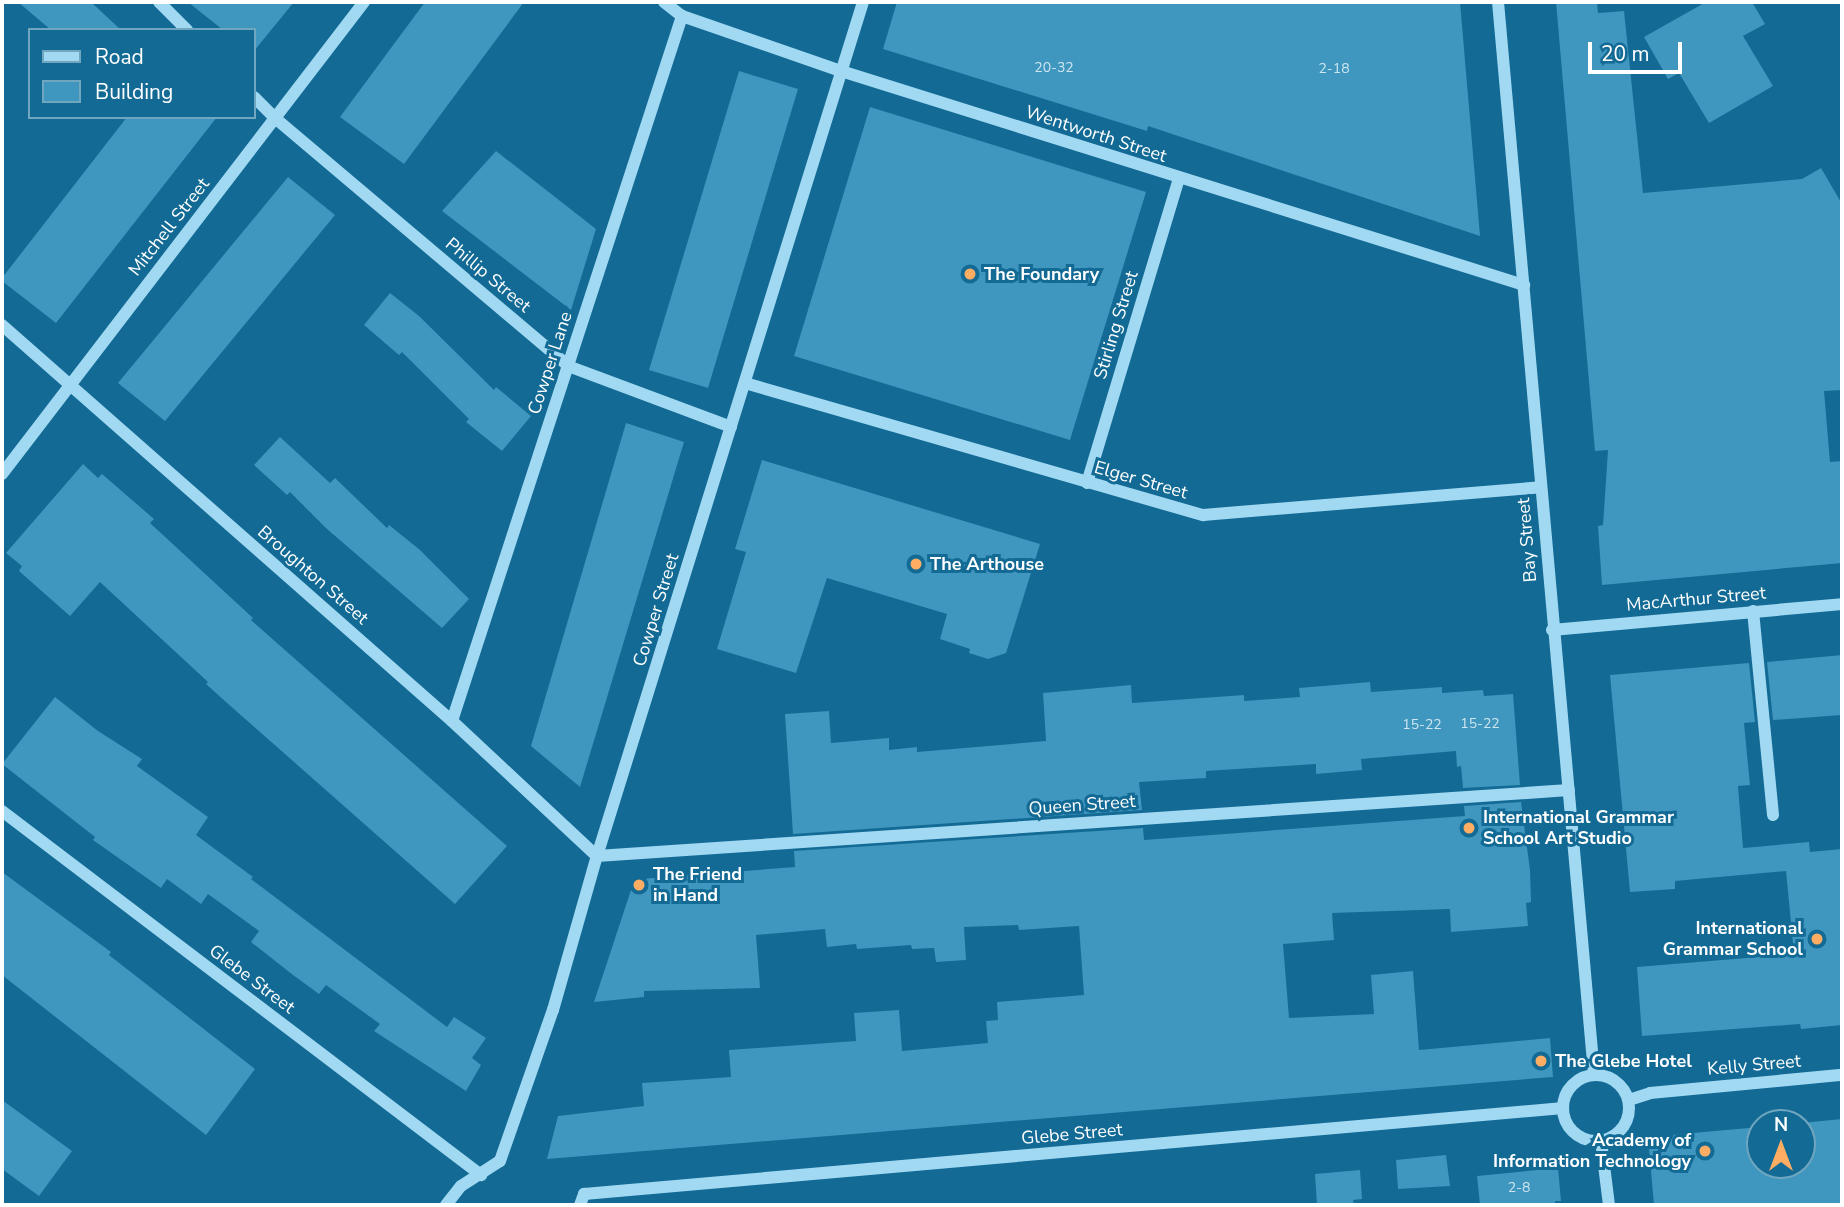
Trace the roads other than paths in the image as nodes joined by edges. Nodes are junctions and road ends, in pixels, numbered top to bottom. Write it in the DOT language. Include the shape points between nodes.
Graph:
graph roads {
  1 [pos="159,2"];
  2 [pos="364,2"];
  3 [pos="664,2"];
  4 [pos="863,2"];
  5 [pos="1498,2"];
  6 [pos="682,16"];
  7 [pos="185,28"];
  8 [pos="841,71"];
  9 [pos="256,99"];
  10 [pos="275,118"];
  11 [pos="1179,178"];
  12 [pos="1524,285"];
  13 [pos="2,325"];
  14 [pos="568,366"];
  15 [pos="745,383"];
  16 [pos="70,386"];
  17 [pos="731,427"];
  18 [pos="2,474"];
  19 [pos="1087,483"];
  20 [pos="1541,487"];
  21 [pos="1842,604"];
  22 [pos="1753,611"];
  23 [pos="1552,630"];
  24 [pos="452,721"];
  25 [pos="1569,790"];
  26 [pos="2,811"];
  27 [pos="1773,815"];
  28 [pos="597,856"];
  29 [pos="1594,1074"];
  30 [pos="1842,1075"];
  31 [pos="1629,1100"];
  32 [pos="1563,1108"];
  33 [pos="1601,1141"];
  34 [pos="481,1175"];
  35 [pos="582,1200"];
  36 [pos="446,1205"];
  37 [pos="1609,1205"];
  1 -- 7 [label="street"];
  2 -- 10 [label="street, Mitchell Street"];
  3 -- 6 [label="street, Wentworth Street"];
  4 -- 8 [label="street, Cowper Street"];
  5 -- 12 [label="street, Bay Street"];
  6 -- 8 [label="street, Wentworth Street"];
  6 -- 14 [label="street, Cowper Lane"];
  8 -- 11 [label="street, Wentworth Street"];
  8 -- 15 [label="street, Cowper Street"];
  9 -- 10 [label="street, Phillip Street"];
  10 -- 14 [label="street, Phillip Street"];
  10 -- 16 [label="street, Mitchell Street"];
  11 -- 12 [label="street, Wentworth Street"];
  11 -- 19 [label="street, Stirling Street"];
  12 -- 20 [label="street, Bay Street"];
  13 -- 16 [label="street, Broughton Street"];
  14 -- 17 [label="street, Phillip Street"];
  14 -- 24 [label="street, Cowper Lane"];
  15 -- 17 [label="street, Cowper Street"];
  15 -- 19 [label="street, Elger Street"];
  16 -- 18 [label="street, Mitchell Street"];
  16 -- 24 [label="street, Broughton Street"];
  17 -- 28 [label="street, Cowper Street"];
  19 -- 20 [label="street, Elger Street" via="1203,515"];
  20 -- 23 [label="street, Bay Street"];
  21 -- 22 [label="street, MacArthur Street"];
  22 -- 23 [label="street, MacArthur Street"];
  22 -- 27 [label="street"];
  23 -- 25 [label="street, Bay Street"];
  24 -- 28 [label="street, Broughton Street"];
  25 -- 28 [label="street, Queen Street"];
  25 -- 29 [label="street, Bay Street"];
  26 -- 34 [label="street, Glebe Street"];
  28 -- 34 [label="street, Cowper Street" via="553,1010 500,1161"];
  29 -- 31 [label="street" via="1610,1077 1622,1086"];
  29 -- 32 [label="street" via="1569,1089"];
  30 -- 31 [label="street, Kelly Street" via="1650,1093"];
  31 -- 33 [label="street" via="1624,1126"];
  32 -- 33 [label="street" via="1571,1129"];
  32 -- 35 [label="street, Glebe Street"];
  33 -- 37 [label="street"];
  34 -- 36 [label="street, Cowper Street" via="461,1186"];
}
